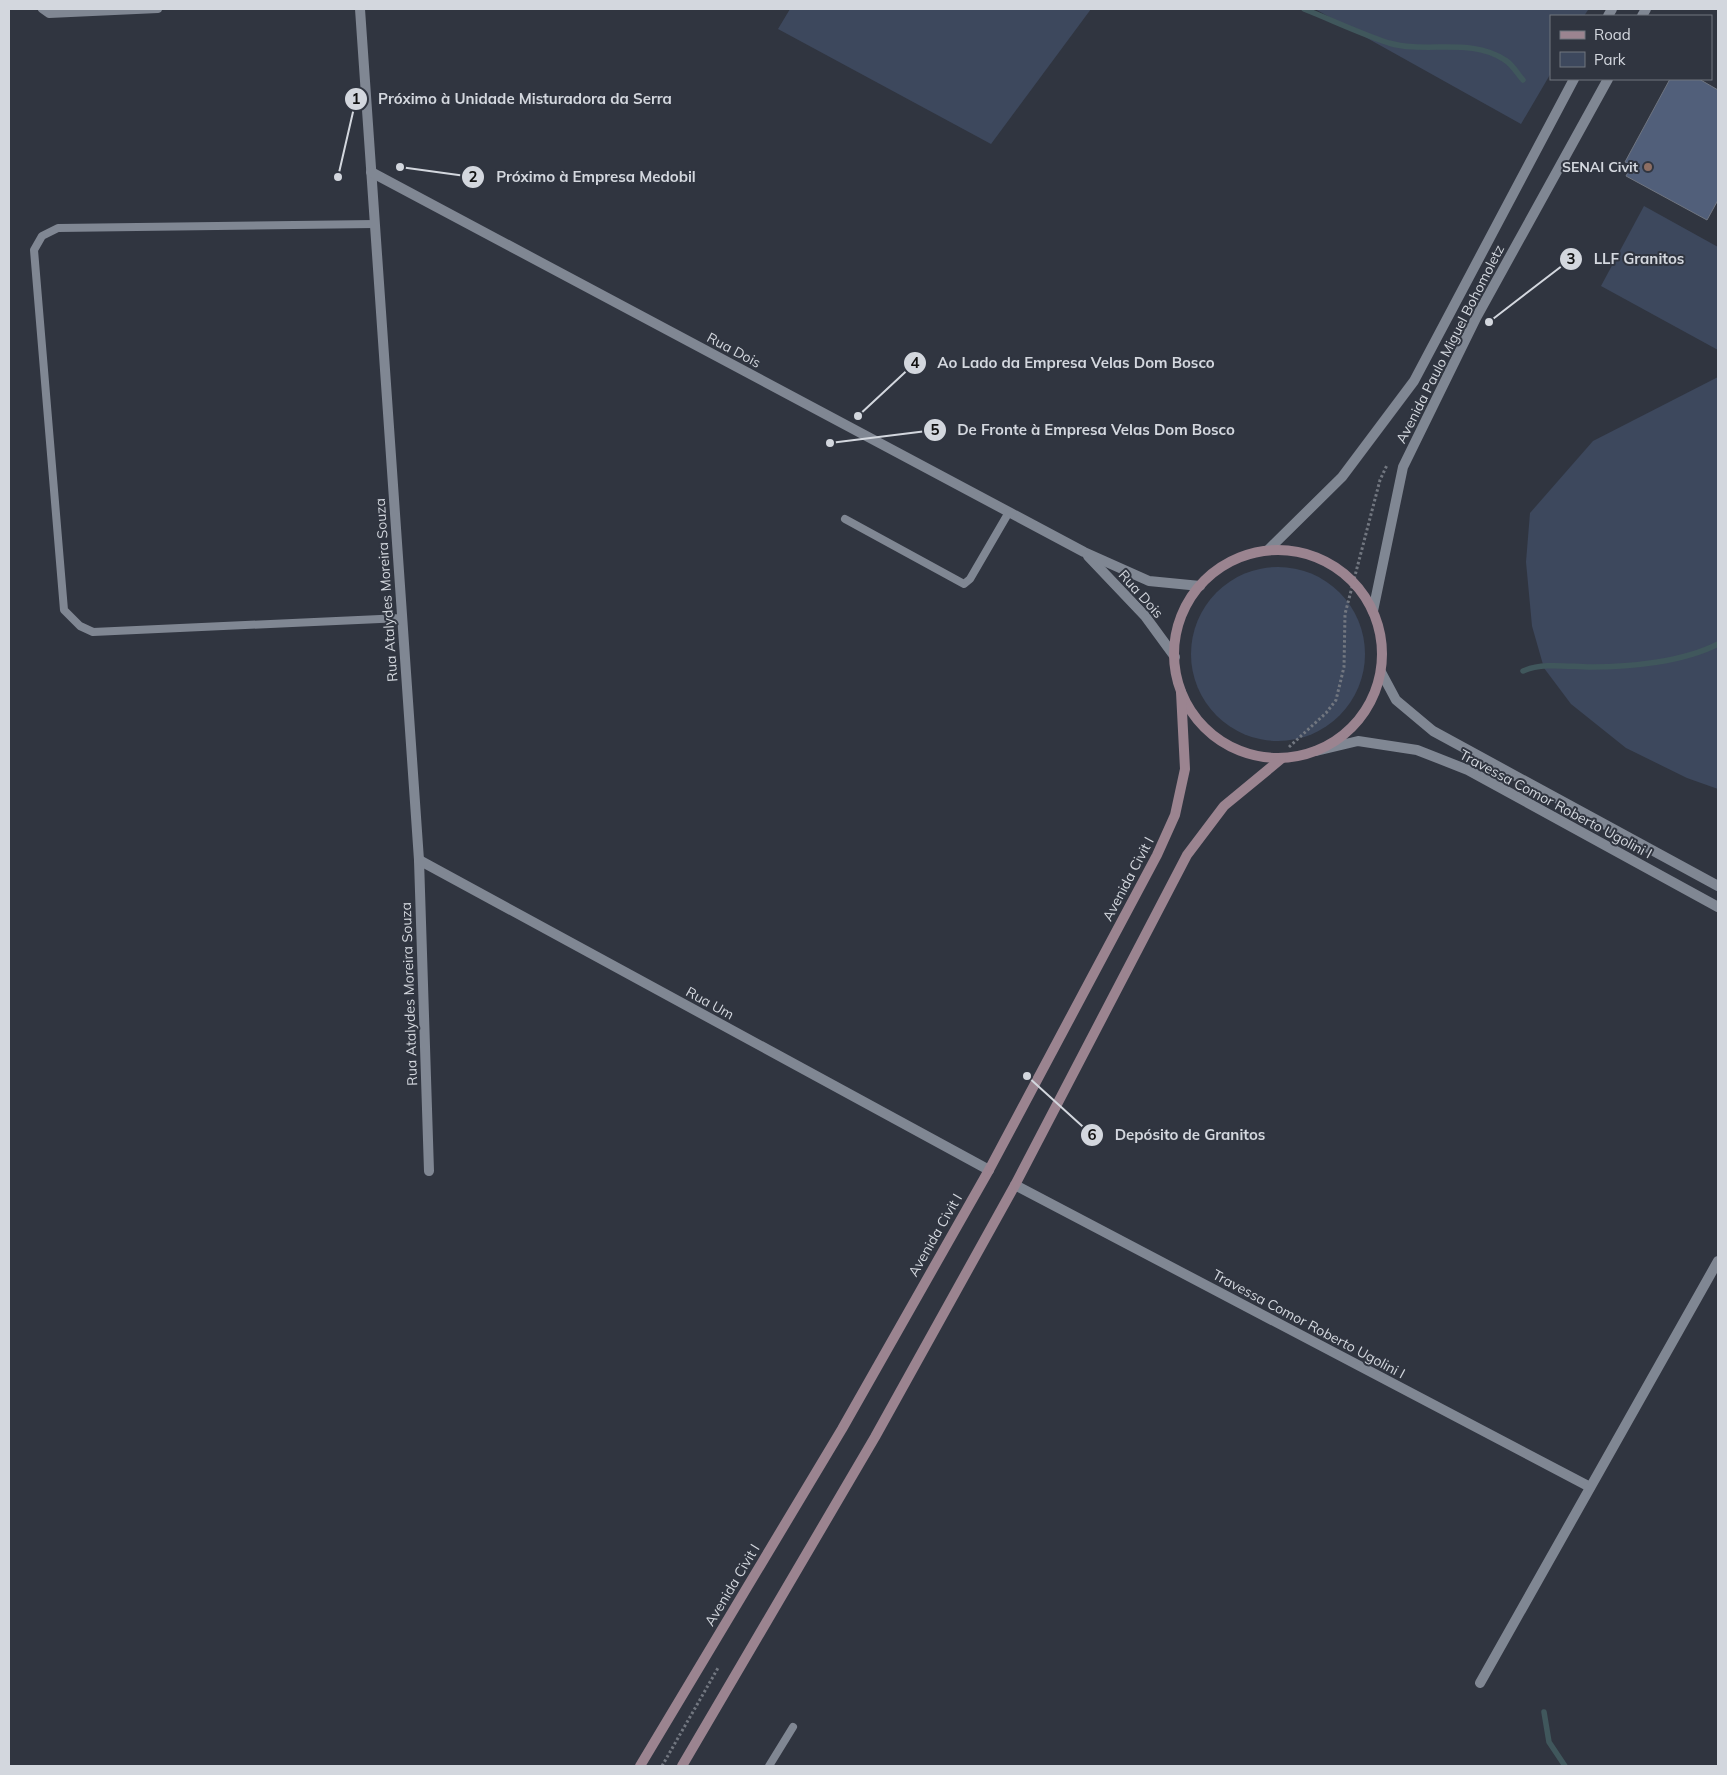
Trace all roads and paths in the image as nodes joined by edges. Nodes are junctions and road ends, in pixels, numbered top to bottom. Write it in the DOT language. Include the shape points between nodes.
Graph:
graph roads {
  1 [pos="42,9"];
  2 [pos="158,9"];
  3 [pos="360,9"];
  4 [pos="1573,80"];
  5 [pos="1607,80"];
  6 [pos="371,172"];
  7 [pos="375,224"];
  8 [pos="1009,512"];
  9 [pos="845,519"];
  10 [pos="1268,550"];
  11 [pos="1084,552"];
  12 [pos="1200,586"];
  13 [pos="1373,611"];
  14 [pos="402,618"];
  15 [pos="1174,657"];
  16 [pos="1381,672"];
  17 [pos="1181,692"];
  18 [pos="1316,751"];
  19 [pos="1281,758"];
  20 [pos="419,860"];
  21 [pos="1718,886"];
  22 [pos="1718,907"];
  23 [pos="989,1170"];
  24 [pos="429,1171"];
  25 [pos="1015,1186"];
  26 [pos="1718,1260"];
  27 [pos="1590,1487"];
  28 [pos="1480,1683"];
  29 [pos="792,1727"];
  30 [pos="640,1766"];
  31 [pos="682,1766"];
  32 [pos="769,1766"];
  1 -- 2 [label="lane" via="49,14"];
  3 -- 6 [label="street, Rua Atalydes Moreira Souza"];
  4 -- 10 [label="street, Avenida Paulo Miguel Bohomoletz" via="1414,381 1342,477"];
  5 -- 13 [label="street, Avenida Paulo Miguel Bohomoletz" via="1476,318 1403,467"];
  6 -- 7 [label="street, Rua Atalydes Moreira Souza"];
  6 -- 8 [label="street, Rua Dois"];
  7 -- 14 [label="street, Rua Atalydes Moreira Souza"];
  7 -- 14 [label="lane" via="58,228 42,236 34,250 64,610 80,626 94,632"];
  8 -- 9 [label="lane" via="964,584"];
  8 -- 11 [label="street, Rua Dois"];
  10 -- 12 [label="main road" via="1230,561"];
  10 -- 13 [label="main road" via="1297,551 1324,560 1354,582"];
  11 -- 12 [label="street, Rua Dois" via="1149,581"];
  11 -- 15 [label="street, Rua Dois" via="1145,616"];
  12 -- 15 [label="main road" via="1183,612"];
  13 -- 16 [label="main road" via="1382,641"];
  14 -- 20 [label="street, Rua Atalydes Moreira Souza"];
  15 -- 17 [label="main road"];
  16 -- 18 [label="main road" via="1373,697 1359,720 1339,739"];
  16 -- 21 [label="street, Travessa Comor Roberto Ugolini I" via="1396,700 1433,731"];
  17 -- 19 [label="main road" via="1197,720 1220,741 1249,754"];
  17 -- 23 [label="main road, Avenida Civit I" via="1186,769 1175,815 1157,855"];
  18 -- 19 [label="main road"];
  18 -- 22 [label="street, Travessa Comor Roberto Ugolini I" via="1358,741 1417,750 1468,770"];
  19 -- 25 [label="main road" via="1224,806 1187,854"];
  20 -- 23 [label="street, Rua Um"];
  20 -- 24 [label="street, Rua Atalydes Moreira Souza"];
  23 -- 30 [label="main road, Avenida Civit I" via="842,1429"];
  25 -- 27 [label="street, Travessa Comor Roberto Ugolini I"];
  25 -- 31 [label="main road" via="875,1438"];
  26 -- 27 [label="street"];
  27 -- 28 [label="street"];
  29 -- 32 [label="lane"];
}
